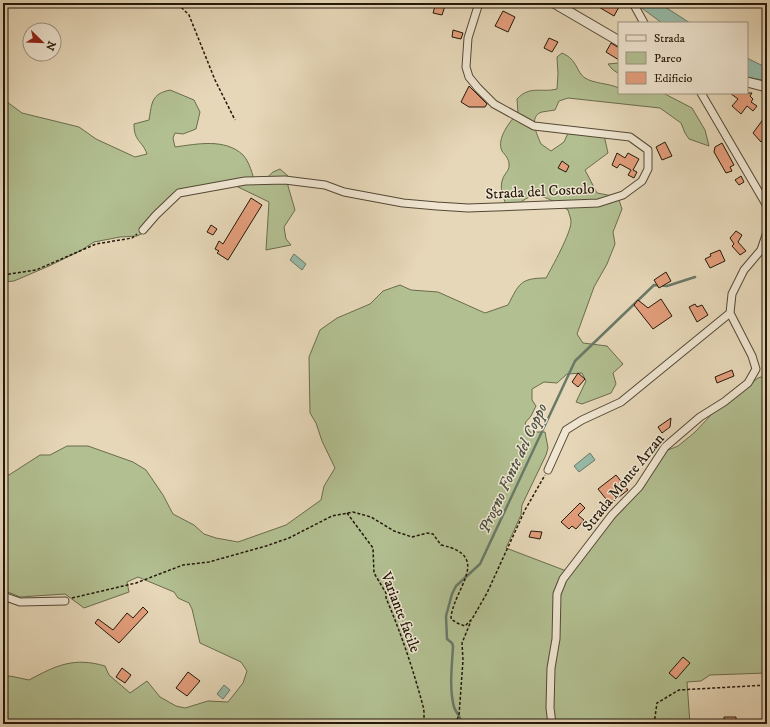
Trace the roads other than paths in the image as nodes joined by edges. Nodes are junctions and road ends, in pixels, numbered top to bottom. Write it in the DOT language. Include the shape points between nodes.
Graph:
graph roads {
  1 [pos="479,3"];
  2 [pos="554,3"];
  3 [pos="633,3"];
  4 [pos="643,22"];
  5 [pos="618,40"];
  6 [pos="748,82"];
  7 [pos="767,87"];
  8 [pos="702,94"];
  9 [pos="767,206"];
  10 [pos="143,230"];
  11 [pos="767,232"];
  12 [pos="764,252"];
  13 [pos="730,313"];
  14 [pos="548,470"];
  15 [pos="3,596"];
  16 [pos="65,601"];
  17 [pos="552,724"];
  1 -- 10 [label="street, Strada del Costolo" via="468,38 466,54 467,72 478,88 494,104 534,126 630,137 648,150 648,169 642,181 623,195 598,203 468,208 403,203 344,192 325,185 285,180 245,181 179,193"];
  2 -- 5 [label="street"];
  3 -- 4 [label="street"];
  6 -- 7 [label="street"];
  8 -- 9 [label="street"];
  11 -- 12 [label="street"];
  12 -- 13 [label="street" via="744,270 732,294"];
  13 -- 14 [label="street" via="621,402 566,430"];
  13 -- 17 [label="street, Strada Monte Arzan" via="756,369 748,383 700,417 665,448 639,487 612,515 563,579 557,594 556,639 551,676"];
  15 -- 16 [label="street" via="20,602"];
}
